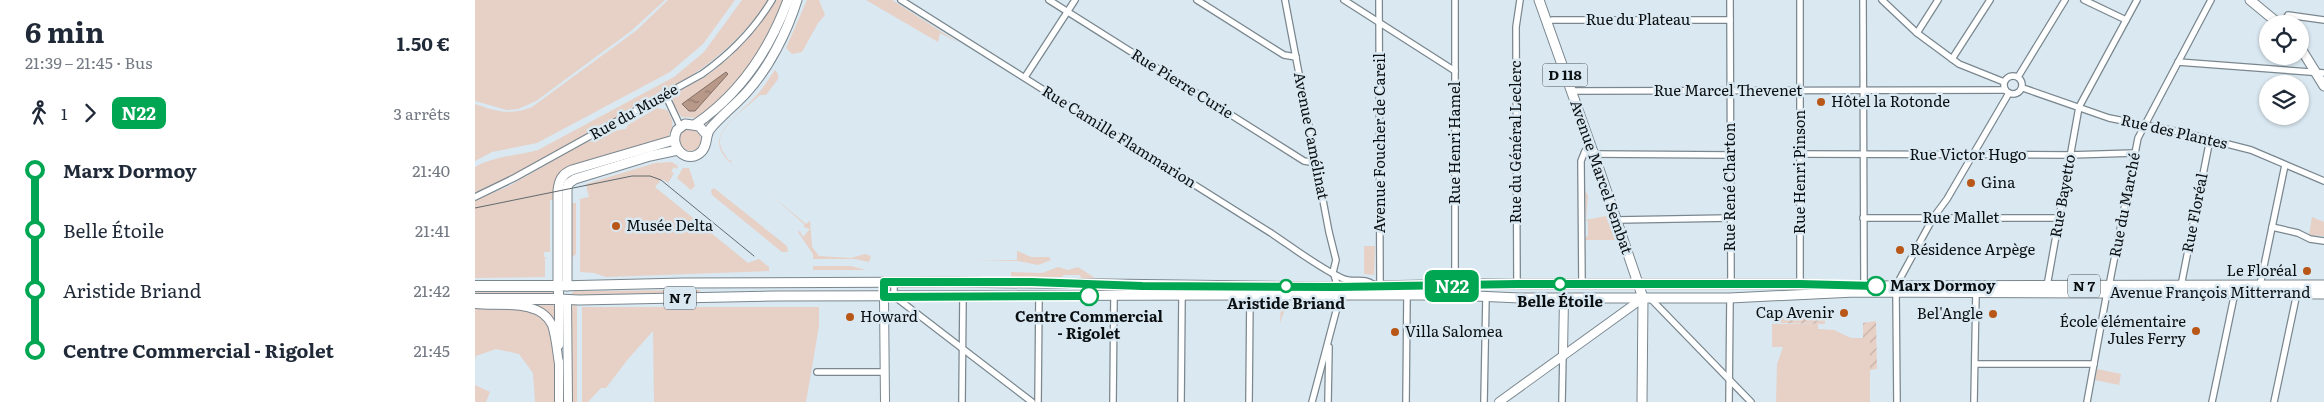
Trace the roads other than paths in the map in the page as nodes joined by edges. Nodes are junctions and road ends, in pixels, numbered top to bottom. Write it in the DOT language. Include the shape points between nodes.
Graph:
graph roads {
  1 [pos="772,0"];
  2 [pos="788,0"];
  3 [pos="797,0"];
  4 [pos="901,0"];
  5 [pos="1049,0"];
  6 [pos="1075,0"];
  7 [pos="1197,0"];
  8 [pos="1285,0"];
  9 [pos="1344,0"];
  10 [pos="1379,0"];
  11 [pos="1455,0"];
  12 [pos="1520,0"];
  13 [pos="1539,0"];
  14 [pos="1730,0"];
  15 [pos="1800,0"];
  16 [pos="1863,0"];
  17 [pos="1882,0"];
  18 [pos="1990,0"];
  19 [pos="2065,0"];
  20 [pos="2083,0"];
  21 [pos="2137,0"];
  22 [pos="2211,0"];
  23 [pos="2250,0"];
  24 [pos="1936,1"];
  25 [pos="1067,12"];
  26 [pos="2268,15"];
  27 [pos="2309,18"];
  28 [pos="1730,20"];
  29 [pos="2126,20"];
  30 [pos="2324,20"];
  31 [pos="1379,22"];
  32 [pos="1546,22"];
  33 [pos="1917,33"];
  34 [pos="1296,56"];
  35 [pos="2309,58"];
  36 [pos="1952,59"];
  37 [pos="2178,62"];
  38 [pos="1455,71"];
  39 [pos="2320,72"];
  40 [pos="1025,77"];
  41 [pos="2018,77"];
  42 [pos="2004,82"];
  43 [pos="2324,86"];
  44 [pos="2023,88"];
  45 [pos="1571,91"];
  46 [pos="1730,91"];
  47 [pos="1800,91"];
  48 [pos="1863,91"];
  49 [pos="2007,92"];
  50 [pos="665,96"];
  51 [pos="2079,107"];
  52 [pos="696,124"];
  53 [pos="2145,125"];
  54 [pos="681,126"];
  55 [pos="706,134"];
  56 [pos="674,140"];
  57 [pos="2210,140"];
  58 [pos="678,150"];
  59 [pos="1593,152"];
  60 [pos="2135,153"];
  61 [pos="1800,154"];
  62 [pos="1863,154"];
  63 [pos="1730,155"];
  64 [pos="1973,155"];
  65 [pos="2070,155"];
  66 [pos="1316,163"];
  67 [pos="2285,165"];
  68 [pos="2324,181"];
  69 [pos="475,197"];
  70 [pos="1730,218"];
  71 [pos="1863,218"];
  72 [pos="1933,218"];
  73 [pos="2059,218"];
  74 [pos="1617,220"];
  75 [pos="2272,227"];
  76 [pos="2324,241"];
  77 [pos="1334,274"];
  78 [pos="1345,279"];
  79 [pos="884,282"];
  80 [pos="894,282"];
  81 [pos="1517,284"];
  82 [pos="1582,284"];
  83 [pos="1638,284"];
  84 [pos="1731,284"];
  85 [pos="1800,284"];
  86 [pos="2324,285"];
  87 [pos="475,286"];
  88 [pos="563,286"];
  89 [pos="1455,286"];
  90 [pos="1864,286"];
  91 [pos="2047,286"];
  92 [pos="2181,286"];
  93 [pos="2260,286"];
  94 [pos="1378,287"];
  95 [pos="1896,289"];
  96 [pos="2108,289"];
  97 [pos="1975,292"];
  98 [pos="2235,292"];
  99 [pos="2297,293"];
  100 [pos="2324,294"];
  101 [pos="1250,295"];
  102 [pos="1289,295"];
  103 [pos="1407,295"];
  104 [pos="894,296"];
  105 [pos="963,296"];
  106 [pos="1039,296"];
  107 [pos="1114,296"];
  108 [pos="1181,296"];
  109 [pos="1338,296"];
  110 [pos="884,297"];
  111 [pos="1485,297"];
  112 [pos="1564,298"];
  113 [pos="1646,298"];
  114 [pos="1730,298"];
  115 [pos="475,299"];
  116 [pos="563,299"];
  117 [pos="475,304"];
  118 [pos="1329,338"];
  119 [pos="963,348"];
  120 [pos="1563,354"];
  121 [pos="559,364"];
  122 [pos="1975,364"];
  123 [pos="2094,364"];
  124 [pos="817,372"];
  125 [pos="885,372"];
  126 [pos="1319,373"];
  127 [pos="1329,376"];
  128 [pos="1729,380"];
  129 [pos="559,402"];
  130 [pos="568,402"];
  131 [pos="885,402"];
  132 [pos="962,402"];
  133 [pos="1032,402"];
  134 [pos="1038,402"];
  135 [pos="1113,402"];
  136 [pos="1181,402"];
  137 [pos="1249,402"];
  138 [pos="1312,402"];
  139 [pos="1328,402"];
  140 [pos="1406,402"];
  141 [pos="1484,402"];
  142 [pos="1499,402"];
  143 [pos="1562,402"];
  144 [pos="1642,402"];
  145 [pos="1729,402"];
  146 [pos="1751,402"];
  147 [pos="1897,402"];
  148 [pos="1974,402"];
  149 [pos="2087,402"];
  150 [pos="2212,402"];
  151 [pos="2274,402"];
  1 -- 50 [label="street, Rue du Musée" via="727,55"];
  2 -- 52 [label="main road" via="769,43 746,80"];
  3 -- 55 [label="main road" via="779,41 754,83"];
  4 -- 40 [label="street, Rue Camille Flammarion"];
  5 -- 25 [label="street, Rue Pierre Curie"];
  6 -- 25 [label="street"];
  7 -- 34 [label="street" via="1284,55"];
  8 -- 34 [label="street, Avenue Camélinat"];
  9 -- 31 [label="street"];
  10 -- 31 [label="street, Avenue Foucher de Careil"];
  11 -- 38 [label="street, Rue Henri Hamel"];
  12 -- 81 [label="street, Rue du Général Leclerc" via="1516,27"];
  13 -- 32 [label="main road, Avenue Marcel Sembat / D 118"];
  14 -- 28 [label="street, Rue René Charton"];
  15 -- 47 [label="street, Rue Henri Pinson"];
  16 -- 48 [label="street"];
  17 -- 33 [label="street"];
  18 -- 36 [label="street"];
  19 -- 41 [label="street"];
  20 -- 29 [label="street"];
  21 -- 29 [label="street, Rue Bayetto"];
  22 -- 37 [label="street, Rue du Marché"];
  23 -- 26 [label="main road"];
  24 -- 33 [label="street"];
  25 -- 40 [label="street"];
  25 -- 66 [label="street, Rue Pierre Curie" via="1304,161"];
  27 -- 30 [label="street"];
  28 -- 32 [label="street, Rue du Plateau"];
  28 -- 46 [label="street, Rue René Charton"];
  29 -- 51 [label="street, Rue Bayetto"];
  31 -- 38 [label="street"];
  31 -- 94 [label="street, Avenue Foucher de Careil"];
  32 -- 45 [label="main road, Avenue Marcel Sembat / D 118"];
  33 -- 36 [label="street"];
  34 -- 66 [label="street, Avenue Camélinat"];
  35 -- 39 [label="main road"];
  36 -- 42 [label="street"];
  37 -- 39 [label="street"];
  37 -- 53 [label="street, Rue du Marché"];
  38 -- 89 [label="street, Rue Henri Hamel"];
  39 -- 43 [label="main road"];
  40 -- 77 [label="street, Rue Camille Flammarion"];
  41 -- 42 [label="street" via="2010,76"];
  41 -- 44 [label="street"];
  42 -- 49 [label="street"];
  44 -- 49 [label="street" via="2017,94"];
  44 -- 51 [label="street, Rue des Plantes"];
  45 -- 46 [label="street, Rue Marcel Thevenet"];
  45 -- 59 [label="main road, Avenue Marcel Sembat / D 118"];
  46 -- 47 [label="street, Rue Marcel Thevenet"];
  46 -- 63 [label="street, Rue René Charton"];
  47 -- 48 [label="street, Rue Marcel Thevenet"];
  47 -- 61 [label="street, Rue Henri Pinson"];
  48 -- 49 [label="street, Rue Marcel Thevenet"];
  48 -- 62 [label="street"];
  49 -- 64 [label="street"];
  50 -- 54 [label="street"];
  50 -- 69 [label="street, Rue du Musée"];
  51 -- 53 [label="street, Rue des Plantes" via="2109,118"];
  51 -- 65 [label="street, Rue Bayetto"];
  52 -- 54 [label="main road"];
  52 -- 55 [label="main road"];
  53 -- 57 [label="street, Rue des Plantes"];
  53 -- 60 [label="street, Rue du Marché"];
  54 -- 56 [label="main road"];
  55 -- 58 [label="main road" via="705,147 699,154 690,156"];
  56 -- 58 [label="main road"];
  56 -- 88 [label="main road" via="572,170 562,177 558,195"];
  57 -- 67 [label="street, Rue des Plantes" via="2251,150"];
  57 -- 92 [label="street, Rue Floréal"];
  58 -- 88 [label="main road" via="569,182"];
  59 -- 63 [label="street"];
  59 -- 74 [label="main road, Avenue Marcel Sembat / D 118"];
  59 -- 82 [label="street" via="1585,151 1581,161"];
  60 -- 65 [label="street, Rue Victor Hugo"];
  60 -- 96 [label="street, Rue du Marché"];
  61 -- 62 [label="street, Rue Victor Hugo"];
  61 -- 85 [label="street, Rue Henri Pinson"];
  62 -- 64 [label="street, Rue Victor Hugo"];
  62 -- 71 [label="street"];
  63 -- 70 [label="street, Rue René Charton"];
  64 -- 65 [label="street, Rue Victor Hugo"];
  64 -- 72 [label="street"];
  65 -- 73 [label="street, Rue Bayetto"];
  66 -- 77 [label="street, Avenue Camélinat" via="1337,260"];
  67 -- 68 [label="street, Rue des Plantes"];
  67 -- 75 [label="street"];
  70 -- 74 [label="street"];
  70 -- 84 [label="street, Rue René Charton"];
  71 -- 72 [label="street, Rue Mallet"];
  71 -- 90 [label="street"];
  72 -- 73 [label="street, Rue Mallet"];
  72 -- 95 [label="street"];
  73 -- 91 [label="street, Rue Bayetto"];
  74 -- 83 [label="main road, Avenue Marcel Sembat / D 118"];
  75 -- 76 [label="street"];
  75 -- 93 [label="street"];
  77 -- 78 [label="street, Rue Camille Flammarion"];
  77 -- 109 [label="street, Avenue Camélinat"];
  78 -- 94 [label="street" via="1368,281"];
  78 -- 109 [label="street"];
  79 -- 80 [label="main road, Avenue François Mitterrand / N 7"];
  79 -- 88 [label="main road, Avenue François Mitterrand / N 7"];
  79 -- 110 [label="street"];
  80 -- 104 [label="street"];
  80 -- 109 [label="main road, Avenue François Mitterrand / N 7" via="1032,282"];
  81 -- 82 [label="main road, Avenue François Mitterrand / N 7"];
  81 -- 89 [label="main road, Avenue François Mitterrand / N 7"];
  82 -- 83 [label="main road, Avenue François Mitterrand / N 7"];
  83 -- 84 [label="main road, Avenue François Mitterrand / N 7"];
  83 -- 113 [label="main road, Avenue Marcel Sembat / D 118"];
  84 -- 85 [label="main road, Avenue François Mitterrand / N 7"];
  85 -- 90 [label="main road, Avenue François Mitterrand / N 7"];
  86 -- 93 [label="main road, Avenue François Mitterrand / N 7"];
  87 -- 88 [label="highway, N 7"];
  88 -- 116 [label="main road"];
  89 -- 94 [label="main road, Avenue François Mitterrand / N 7"];
  90 -- 95 [label="main road, Avenue François Mitterrand / N 7"];
  91 -- 95 [label="main road, Avenue François Mitterrand / N 7"];
  91 -- 96 [label="main road, Avenue François Mitterrand / N 7"];
  92 -- 93 [label="main road, Avenue François Mitterrand / N 7"];
  92 -- 96 [label="main road, Avenue François Mitterrand / N 7"];
  94 -- 109 [label="main road, Avenue François Mitterrand / N 7"];
  95 -- 97 [label="main road, Avenue François Mitterrand / N 7"];
  95 -- 114 [label="main road, Avenue François Mitterrand / N 7"];
  95 -- 147 [label="street"];
  96 -- 97 [label="main road, Avenue François Mitterrand / N 7"];
  96 -- 98 [label="main road, Avenue François Mitterrand / N 7"];
  96 -- 123 [label="street, Rue du Marché"];
  97 -- 122 [label="street"];
  98 -- 99 [label="main road, Avenue François Mitterrand / N 7"];
  98 -- 150 [label="street"];
  99 -- 100 [label="main road, Avenue François Mitterrand / N 7"];
  99 -- 151 [label="street"];
  101 -- 102 [label="main road, N 7"];
  101 -- 108 [label="main road, N 7"];
  101 -- 137 [label="street"];
  102 -- 109 [label="main road, N 7"];
  102 -- 109 [label="street" via="1329,301"];
  103 -- 109 [label="main road, N 7"];
  103 -- 111 [label="main road, Avenue François Mitterrand / N 7"];
  103 -- 140 [label="street"];
  104 -- 105 [label="main road, N 7"];
  104 -- 110 [label="main road, N 7"];
  104 -- 119 [label="street"];
  105 -- 106 [label="main road, N 7"];
  105 -- 119 [label="street"];
  106 -- 107 [label="main road, N 7"];
  106 -- 134 [label="street"];
  107 -- 108 [label="main road, N 7"];
  107 -- 135 [label="street"];
  108 -- 136 [label="street"];
  109 -- 118 [label="street"];
  110 -- 116 [label="main road, N 7"];
  110 -- 125 [label="street"];
  111 -- 112 [label="main road, Avenue François Mitterrand / N 7"];
  111 -- 141 [label="street"];
  112 -- 113 [label="main road, Avenue François Mitterrand / N 7"];
  112 -- 120 [label="street"];
  113 -- 114 [label="main road, Avenue François Mitterrand / N 7"];
  113 -- 120 [label="street"];
  113 -- 128 [label="street"];
  113 -- 144 [label="main road, D 118"];
  114 -- 128 [label="street"];
  115 -- 116 [label="highway, N 7"];
  116 -- 121 [label="street"];
  116 -- 130 [label="street"];
  117 -- 121 [label="street" via="539,311 552,327"];
  118 -- 126 [label="street"];
  118 -- 127 [label="street"];
  119 -- 132 [label="street"];
  119 -- 133 [label="street"];
  120 -- 142 [label="street"];
  120 -- 143 [label="street"];
  121 -- 129 [label="street"];
  122 -- 123 [label="street"];
  122 -- 148 [label="street"];
  123 -- 149 [label="street, Rue du Marché"];
  124 -- 125 [label="street"];
  125 -- 131 [label="street"];
  126 -- 127 [label="street"];
  126 -- 138 [label="street"];
  127 -- 139 [label="street"];
  128 -- 145 [label="street"];
  128 -- 146 [label="street"];
}
